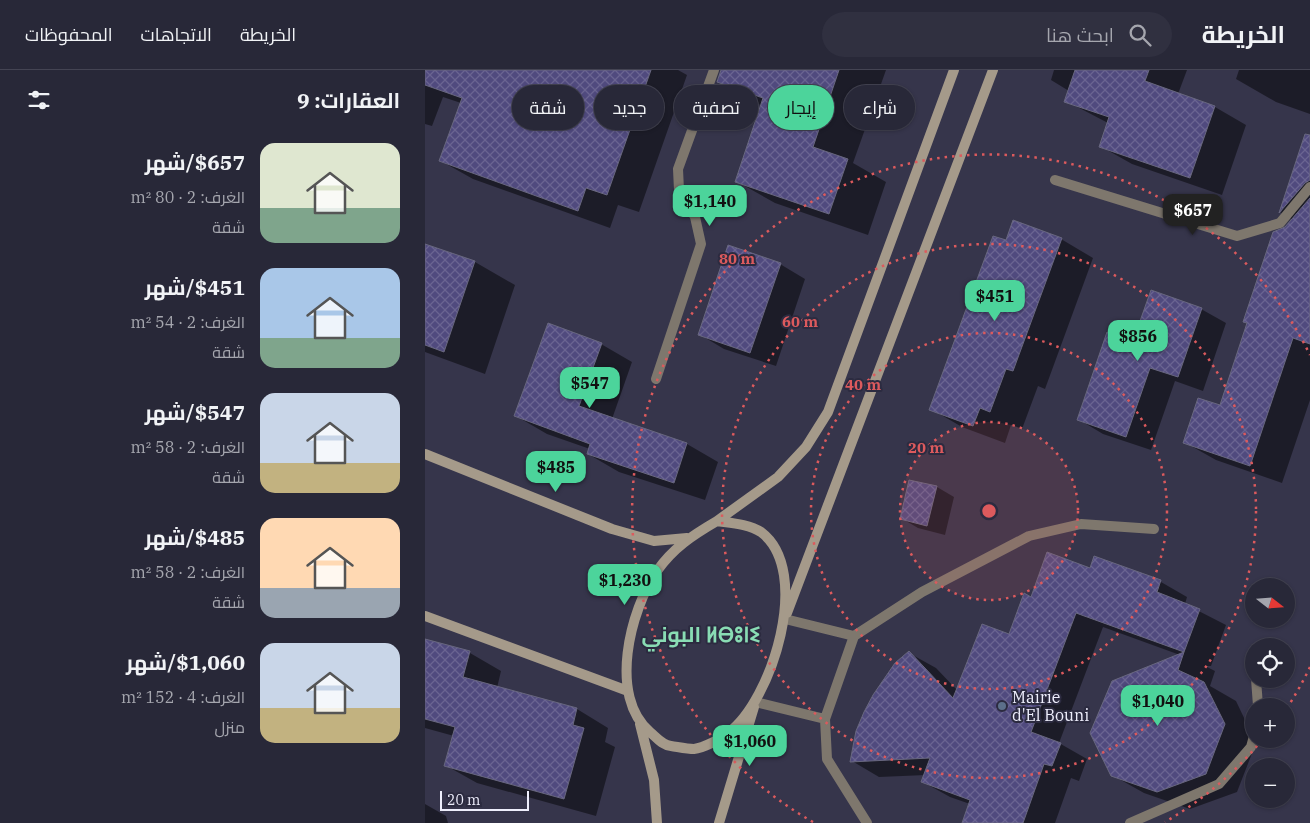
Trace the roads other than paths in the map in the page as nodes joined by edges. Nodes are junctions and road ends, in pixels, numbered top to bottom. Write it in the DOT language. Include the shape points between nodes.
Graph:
graph roads {
  1 [pos="714,70"];
  2 [pos="954,70"];
  3 [pos="993,70"];
  4 [pos="1055,180"];
  5 [pos="1310,187"];
  6 [pos="656,380"];
  7 [pos="425,454"];
  8 [pos="717,521"];
  9 [pos="1154,529"];
  10 [pos="687,538"];
  11 [pos="425,616"];
  12 [pos="785,619"];
  13 [pos="853,636"];
  14 [pos="629,692"];
  15 [pos="755,702"];
  16 [pos="825,719"];
  17 [pos="640,724"];
  18 [pos="1250,748"];
  19 [pos="657,823"];
  20 [pos="719,823"];
  21 [pos="867,823"];
  22 [pos="1131,823"];
  1 -- 6 [label="street" via="679,169 679,190 695,217 701,244"];
  2 -- 8 [label="main road" via="828,412 806,447 778,477"];
  3 -- 12 [label="main road"];
  4 -- 5 [label="street" via="1237,236 1280,223"];
  7 -- 10 [label="main road" via="612,529 654,541"];
  8 -- 10 [label="main road"];
  8 -- 12 [label="main road" via="761,532 777,553 784,580"];
  9 -- 13 [label="street" via="1081,524 1029,536 922,592"];
  10 -- 14 [label="main road" via="657,571 638,605 627,647"];
  11 -- 14 [label="main road"];
  12 -- 13 [label="street"];
  12 -- 15 [label="main road" via="775,661"];
  13 -- 16 [label="street"];
  14 -- 17 [label="main road"];
  15 -- 16 [label="street"];
  15 -- 17 [label="main road" via="729,733 695,749 665,745"];
  15 -- 20 [label="main road"];
  16 -- 21 [label="street" via="827,759"];
  17 -- 19 [label="main road" via="654,780"];
  18 -- 22 [label="street" via="1219,784"];
}
